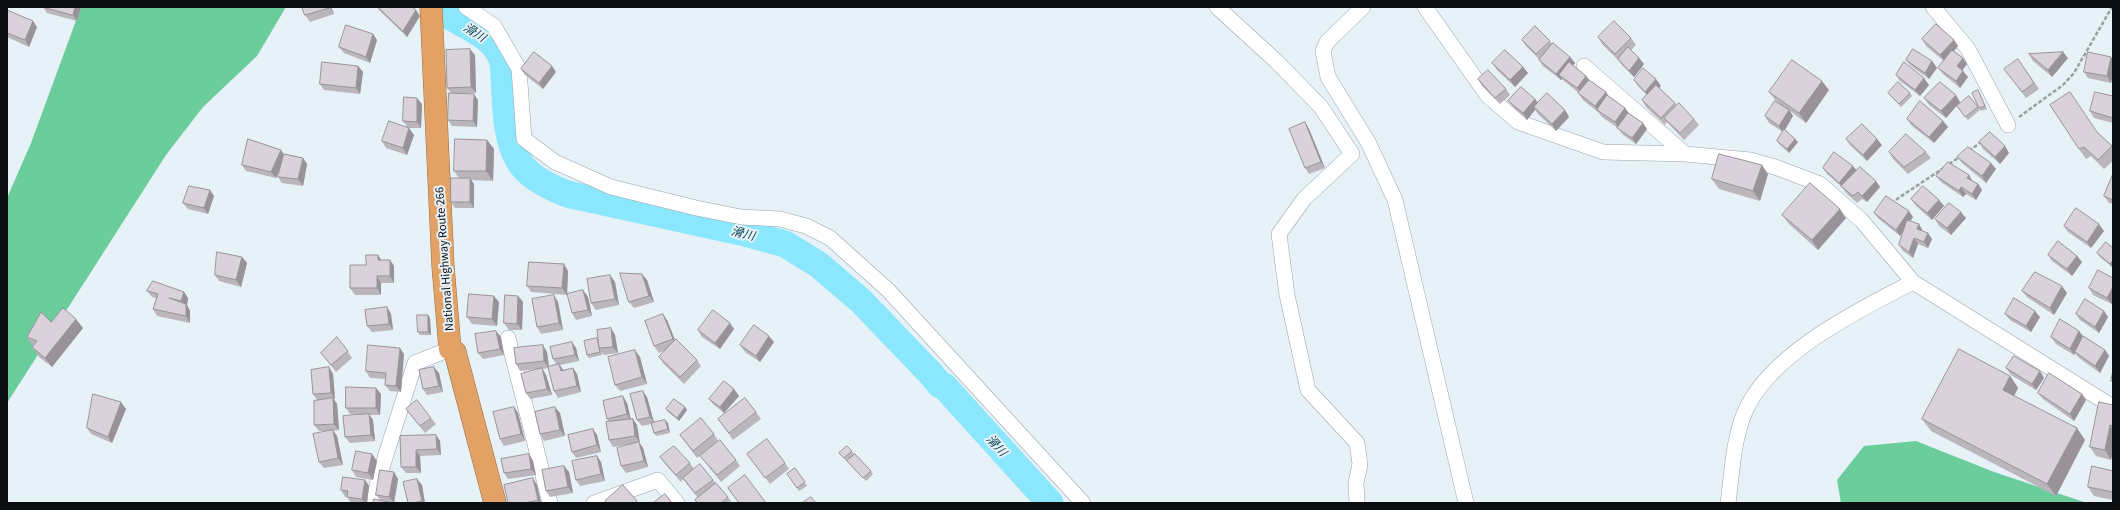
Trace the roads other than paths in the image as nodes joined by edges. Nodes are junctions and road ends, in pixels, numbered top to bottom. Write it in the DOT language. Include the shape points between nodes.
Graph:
graph roads {
  1 [pos="431,7"];
  2 [pos="466,7"];
  3 [pos="1216,7"];
  4 [pos="1363,7"];
  5 [pos="1425,7"];
  6 [pos="1933,7"];
  7 [pos="1584,66"];
  8 [pos="2008,125"];
  9 [pos="1685,154"];
  10 [pos="1913,282"];
  11 [pos="508,338"];
  12 [pos="450,349"];
  13 [pos="2113,407"];
  14 [pos="374,503"];
  15 [pos="494,503"];
  16 [pos="550,503"];
  17 [pos="594,503"];
  18 [pos="677,503"];
  19 [pos="1082,503"];
  20 [pos="1357,503"];
  21 [pos="1466,503"];
  22 [pos="1728,503"];
  1 -- 12 [label="highway, National Highway Route 266" via="443,266"];
  2 -- 19 [label="street" via="494,26 519,69 524,139 554,162 611,187 742,217 780,219 806,226 830,238 888,290"];
  3 -- 20 [label="street" via="1276,61 1321,107 1352,154 1304,199 1279,234 1287,295 1308,390 1357,443 1360,464 1356,483"];
  4 -- 21 [label="street" via="1327,42 1323,51 1328,77 1368,142 1395,200"];
  5 -- 9 [label="street" via="1486,95 1518,122 1603,152"];
  6 -- 8 [label="street" via="1968,49"];
  7 -- 9 [label="street"];
  9 -- 10 [label="street" via="1750,160 1820,184 1862,222"];
  10 -- 13 [label="street"];
  10 -- 22 [label="street" via="1855,312 1792,354 1759,388 1744,414 1735,449"];
  11 -- 16 [label="street"];
  12 -- 14 [label="street" via="415,363 378,480"];
  12 -- 15 [label="highway, National Highway Route 266" via="455,352"];
  17 -- 18 [label="street" via="658,480"];
}
